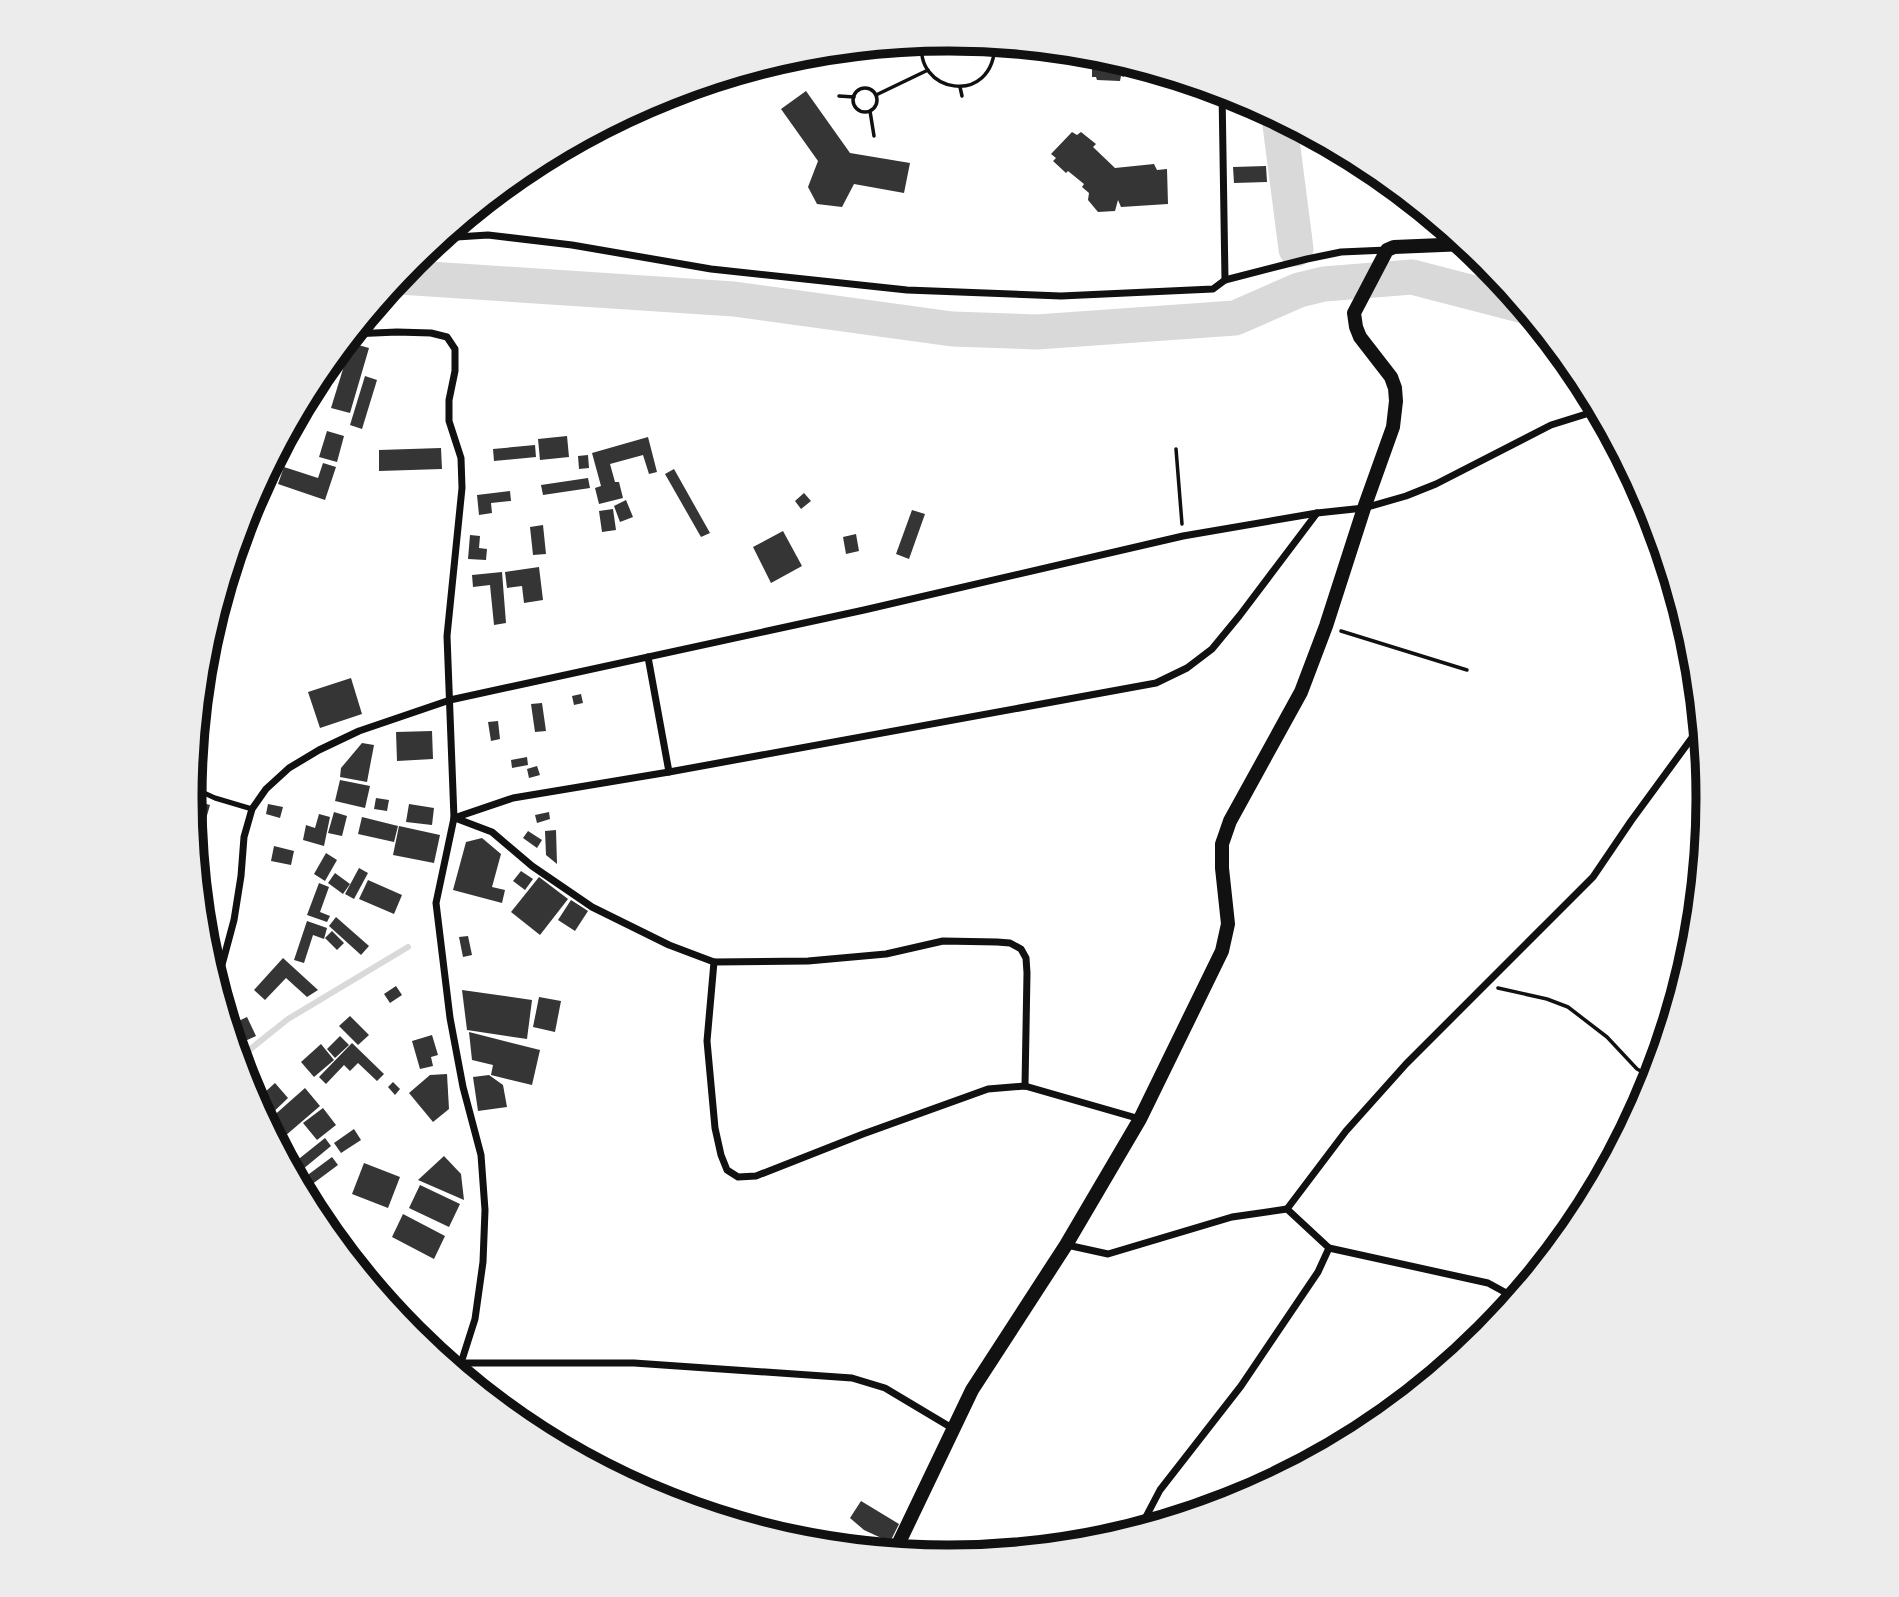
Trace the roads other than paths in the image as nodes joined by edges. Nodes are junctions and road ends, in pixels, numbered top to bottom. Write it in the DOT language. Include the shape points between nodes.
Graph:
graph roads {
  1 [pos="1222,103"];
  2 [pos="455,237"];
  3 [pos="1452,245"];
  4 [pos="1383,256"];
  5 [pos="1225,280"];
  6 [pos="363,334"];
  7 [pos="1590,413"];
  8 [pos="1364,508"];
  9 [pos="1317,513"];
  10 [pos="648,657"];
  11 [pos="450,700"];
  12 [pos="1694,734"];
  13 [pos="669,772"];
  14 [pos="202,792"];
  15 [pos="252,809"];
  16 [pos="454,818"];
  17 [pos="714,962"];
  18 [pos="221,967"];
  19 [pos="1025,1086"];
  20 [pos="1140,1119"];
  21 [pos="1287,1209"];
  22 [pos="1066,1245"];
  23 [pos="1329,1248"];
  24 [pos="1509,1295"];
  25 [pos="461,1363"];
  26 [pos="952,1428"];
  27 [pos="1144,1521"];
  28 [pos="898,1545"];
  1 -- 5 [label="street"];
  2 -- 5 [label="street" via="488,235 711,269 907,290 1062,296 1213,289"];
  3 -- 4 [label="main road" via="1394,247"];
  4 -- 5 [label="street" via="1341,252"];
  4 -- 8 [label="main road" via="1354,313 1360,337 1391,377 1396,401 1393,427"];
  6 -- 11 [label="street" via="431,333 447,337 455,349 449,421 461,458 462,488 447,636"];
  7 -- 8 [label="street" via="1550,425 1436,484"];
  8 -- 9 [label="street"];
  8 -- 20 [label="main road" via="1301,692 1230,821 1223,844 1228,924 1222,951"];
  9 -- 10 [label="street" via="1183,536"];
  9 -- 13 [label="street" via="1212,649 1156,683"];
  10 -- 11 [label="street"];
  10 -- 13 [label="street"];
  11 -- 15 [label="street" via="319,750 265,789"];
  11 -- 16 [label="street"];
  12 -- 21 [label="street" via="1593,877 1406,1065 1346,1131"];
  13 -- 16 [label="street" via="513,798"];
  14 -- 15 [label="lane"];
  15 -- 18 [label="street"];
  16 -- 17 [label="street" via="492,832 532,866 592,906"];
  16 -- 25 [label="street" via="436,903 450,1018 481,1155 485,1210 475,1319"];
  17 -- 19 [label="street" via="808,961 873,955 943,941 1010,943 1021,948 1026,958"];
  17 -- 19 [label="street" via="706,1041 711,1093 721,1155 727,1170 738,1177 756,1176 988,1089"];
  19 -- 20 [label="street"];
  20 -- 22 [label="main road"];
  21 -- 22 [label="street" via="1232,1217 1108,1254"];
  21 -- 23 [label="street"];
  22 -- 26 [label="main road"];
  23 -- 24 [label="street" via="1488,1283"];
  23 -- 27 [label="street" via="1318,1272 1241,1386 1160,1490"];
  25 -- 26 [label="street" via="634,1363 852,1378 885,1388"];
  26 -- 28 [label="main road"];
}
